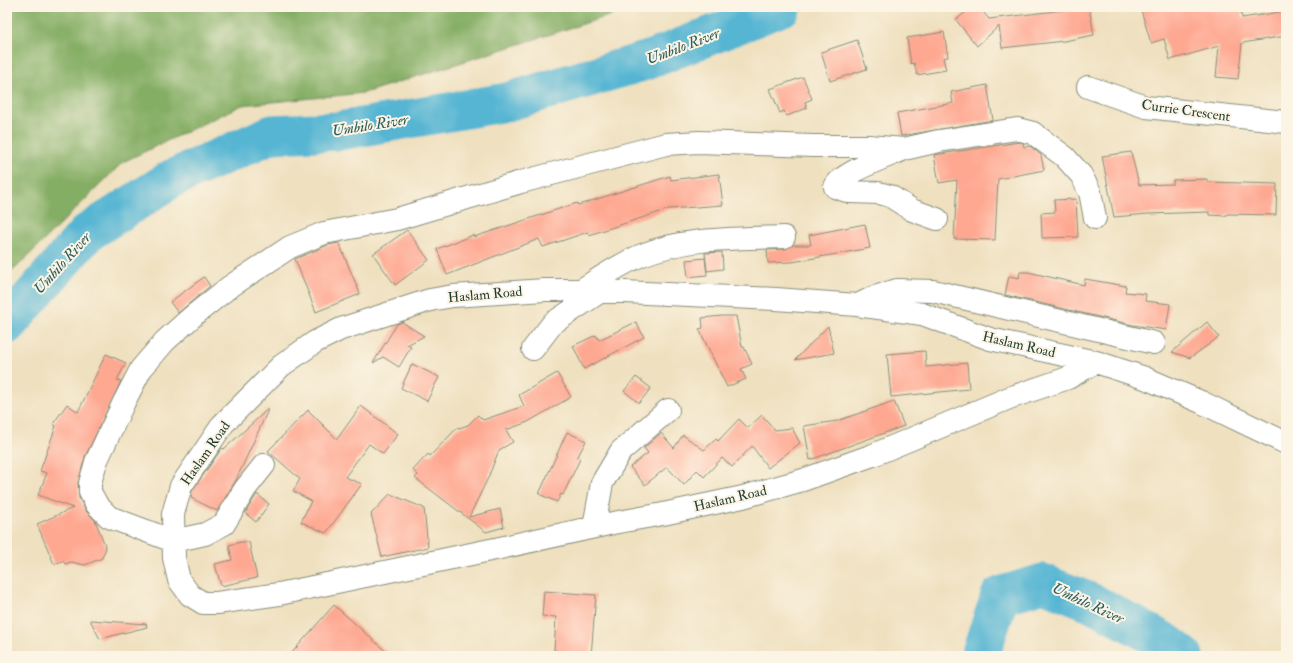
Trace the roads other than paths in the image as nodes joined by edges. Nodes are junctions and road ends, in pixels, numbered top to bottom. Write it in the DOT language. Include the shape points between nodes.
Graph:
graph roads {
  1 [pos="1088,87"];
  2 [pos="1286,122"];
  3 [pos="904,149"];
  4 [pos="1095,218"];
  5 [pos="937,219"];
  6 [pos="784,237"];
  7 [pos="591,290"];
  8 [pos="857,306"];
  9 [pos="1154,343"];
  10 [pos="533,349"];
  11 [pos="1096,362"];
  12 [pos="668,410"];
  13 [pos="1286,443"];
  14 [pos="264,465"];
  15 [pos="594,528"];
  16 [pos="173,541"];
  1 -- 2 [label="street, Currie Crescent" via="1146,107"];
  3 -- 4 [label="street" via="1017,129 1033,133 1065,157 1080,175 1090,192"];
  3 -- 5 [label="street" via="839,180 835,187 850,192 890,196 912,210"];
  3 -- 16 [label="street" via="699,142 666,144 521,182 397,219 324,233 290,247 228,288 165,340 141,369 96,462 90,492 108,517"];
  6 -- 7 [label="street" via="732,239 662,248 641,255"];
  7 -- 8 [label="street, Haslam Road" via="776,299"];
  7 -- 10 [label="street" via="552,323"];
  7 -- 16 [label="street, Haslam Road" via="538,290 430,300 341,329 315,342 281,366 223,424 181,486 173,514"];
  8 -- 9 [label="street" via="897,290 933,291"];
  8 -- 11 [label="street, Haslam Road" via="922,314 990,339"];
  11 -- 13 [label="street, Haslam Road" via="1145,378"];
  11 -- 15 [label="street, Haslam Road" via="1068,378 1010,398 873,455 803,480 743,497"];
  12 -- 15 [label="street" via="622,451 602,483"];
  14 -- 16 [label="street" via="245,489 224,524 205,534"];
  15 -- 16 [label="street, Haslam Road" via="279,594 217,603 204,603 190,595 179,580"];
}
